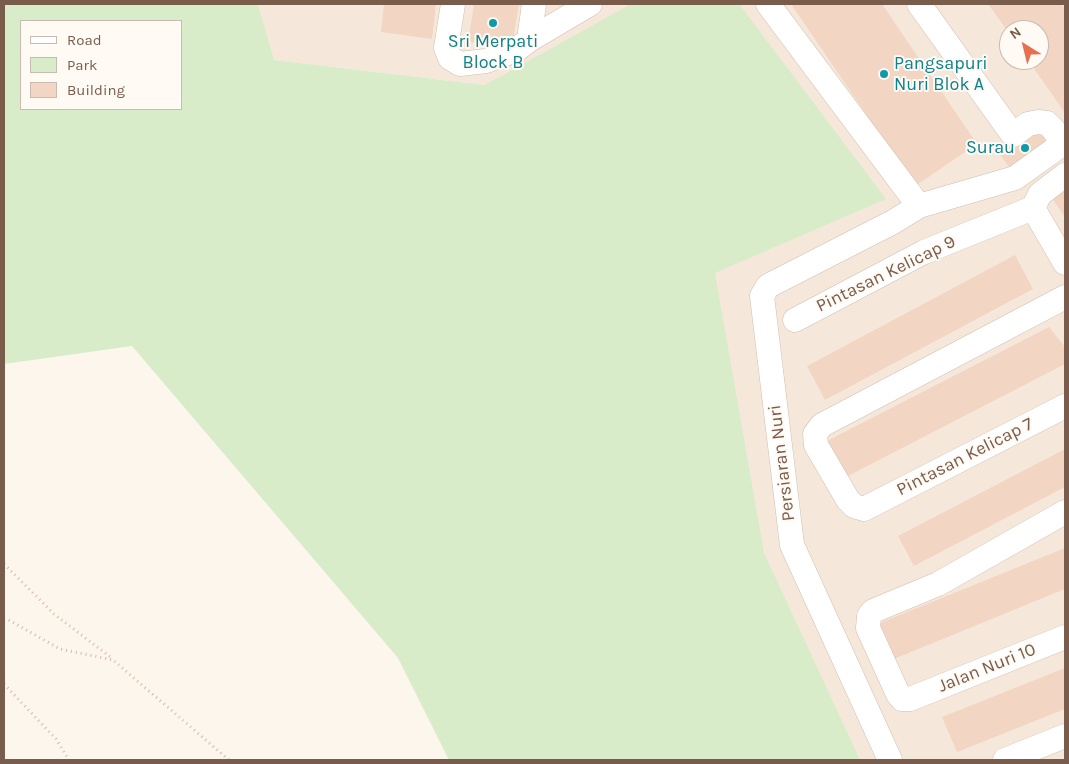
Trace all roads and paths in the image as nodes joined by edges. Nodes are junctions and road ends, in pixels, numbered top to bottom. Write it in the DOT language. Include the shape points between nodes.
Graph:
graph roads {
  1 [pos="453,4"];
  2 [pos="534,4"];
  3 [pos="590,4"];
  4 [pos="768,4"];
  5 [pos="919,4"];
  6 [pos="529,40"];
  7 [pos="1064,143"];
  8 [pos="1065,175"];
  9 [pos="919,206"];
  10 [pos="1034,208"];
  11 [pos="1065,263"];
  12 [pos="1065,297"];
  13 [pos="795,320"];
  14 [pos="1065,406"];
  15 [pos="1065,512"];
  16 [pos="4,564"];
  17 [pos="4,619"];
  18 [pos="1065,637"];
  19 [pos="113,660"];
  20 [pos="4,684"];
  21 [pos="1065,736"];
  22 [pos="69,760"];
  23 [pos="229,760"];
  24 [pos="890,760"];
  25 [pos="1005,760"];
  1 -- 6 [label="street" via="446,48 450,58 460,64 486,61 516,50"];
  2 -- 6 [label="street"];
  3 -- 6 [label="street"];
  4 -- 9 [label="street"];
  5 -- 7 [label="street" via="1013,135 1028,124 1047,123"];
  7 -- 9 [label="street, Persiaran Nuri" via="1015,178"];
  8 -- 10 [label="street" via="1040,194"];
  9 -- 24 [label="street, Persiaran Nuri" via="768,286 762,296 792,545"];
  10 -- 11 [label="street"];
  10 -- 13 [label="street, Pintasan Kelicap 9" via="924,252"];
  12 -- 14 [label="street, Pintasan Kelicap 7" via="822,425 815,434 816,445 848,500 864,509"];
  15 -- 18 [label="street, Jalan Nuri 10" via="938,584 873,612 869,616 868,628 902,699 910,699"];
  16 -- 19 [label="path" via="54,614"];
  17 -- 19 [label="path" via="60,649"];
  19 -- 23 [label="path"];
  20 -- 22 [label="path" via="56,739"];
  21 -- 25 [label="street"];
}
